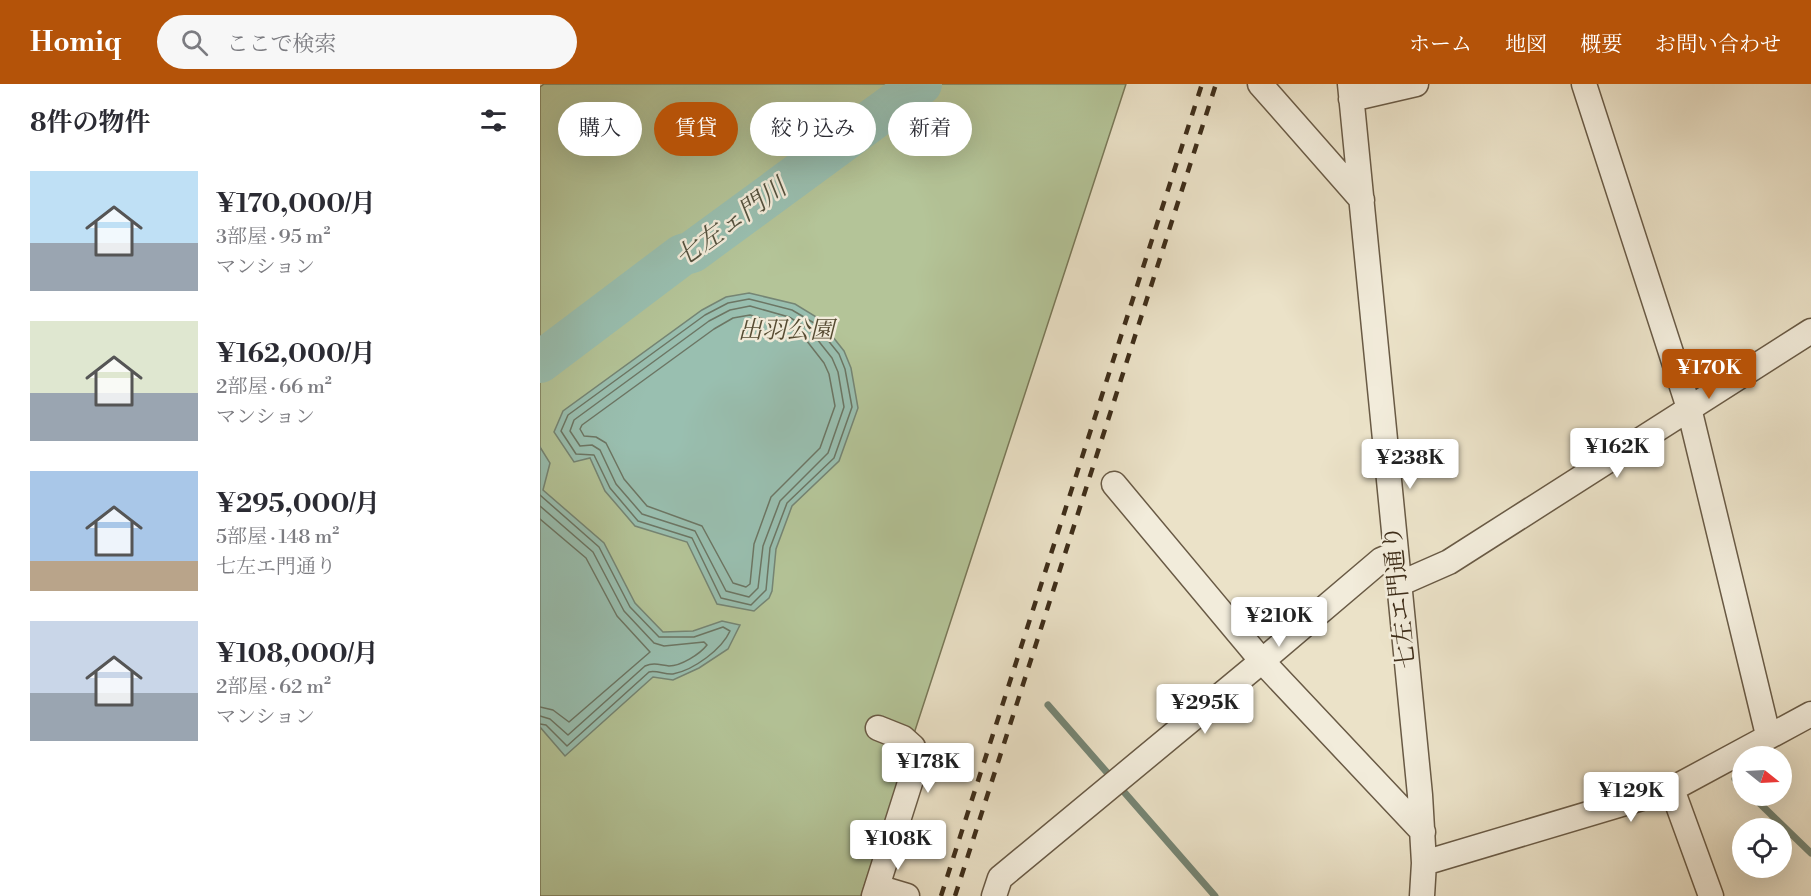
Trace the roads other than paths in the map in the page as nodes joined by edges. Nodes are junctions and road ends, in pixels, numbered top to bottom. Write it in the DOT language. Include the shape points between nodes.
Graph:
graph roads {
  1 [pos="1260,84"];
  2 [pos="1416,84"];
  3 [pos="1584,84"];
  4 [pos="1350,92"];
  5 [pos="1362,200"];
  6 [pos="1811,331"];
  7 [pos="1689,408"];
  8 [pos="1114,484"];
  9 [pos="1395,554"];
  10 [pos="1399,584"];
  11 [pos="1262,661"];
  12 [pos="1811,714"];
  13 [pos="878,728"];
  14 [pos="1768,735"];
  15 [pos="1672,789"];
  16 [pos="1423,832"];
  17 [pos="1424,863"];
  18 [pos="875,891"];
  19 [pos="906,896"];
  20 [pos="994,896"];
  21 [pos="1422,896"];
  22 [pos="1711,896"];
  1 -- 5 [label="street"];
  2 -- 4 [label="street"];
  3 -- 7 [label="street"];
  4 -- 5 [label="street, 七左エ門通り"];
  5 -- 9 [label="street, 七左エ門通り"];
  6 -- 7 [label="street"];
  7 -- 10 [label="street" via="1449,562"];
  7 -- 14 [label="street"];
  8 -- 11 [label="street"];
  9 -- 10 [label="street, 七左エ門通り"];
  9 -- 11 [label="street" via="1381,560"];
  10 -- 16 [label="street, 七左エ門通り"];
  11 -- 16 [label="street"];
  11 -- 20 [label="street" via="1000,878"];
  12 -- 14 [label="street"];
  13 -- 18 [label="street" via="903,738 913,747 915,767"];
  14 -- 15 [label="street"];
  15 -- 17 [label="street"];
  15 -- 22 [label="street"];
  16 -- 17 [label="street, 七左エ門通り"];
  17 -- 21 [label="street, 七左エ門通り"];
  18 -- 19 [label="street"];
}
